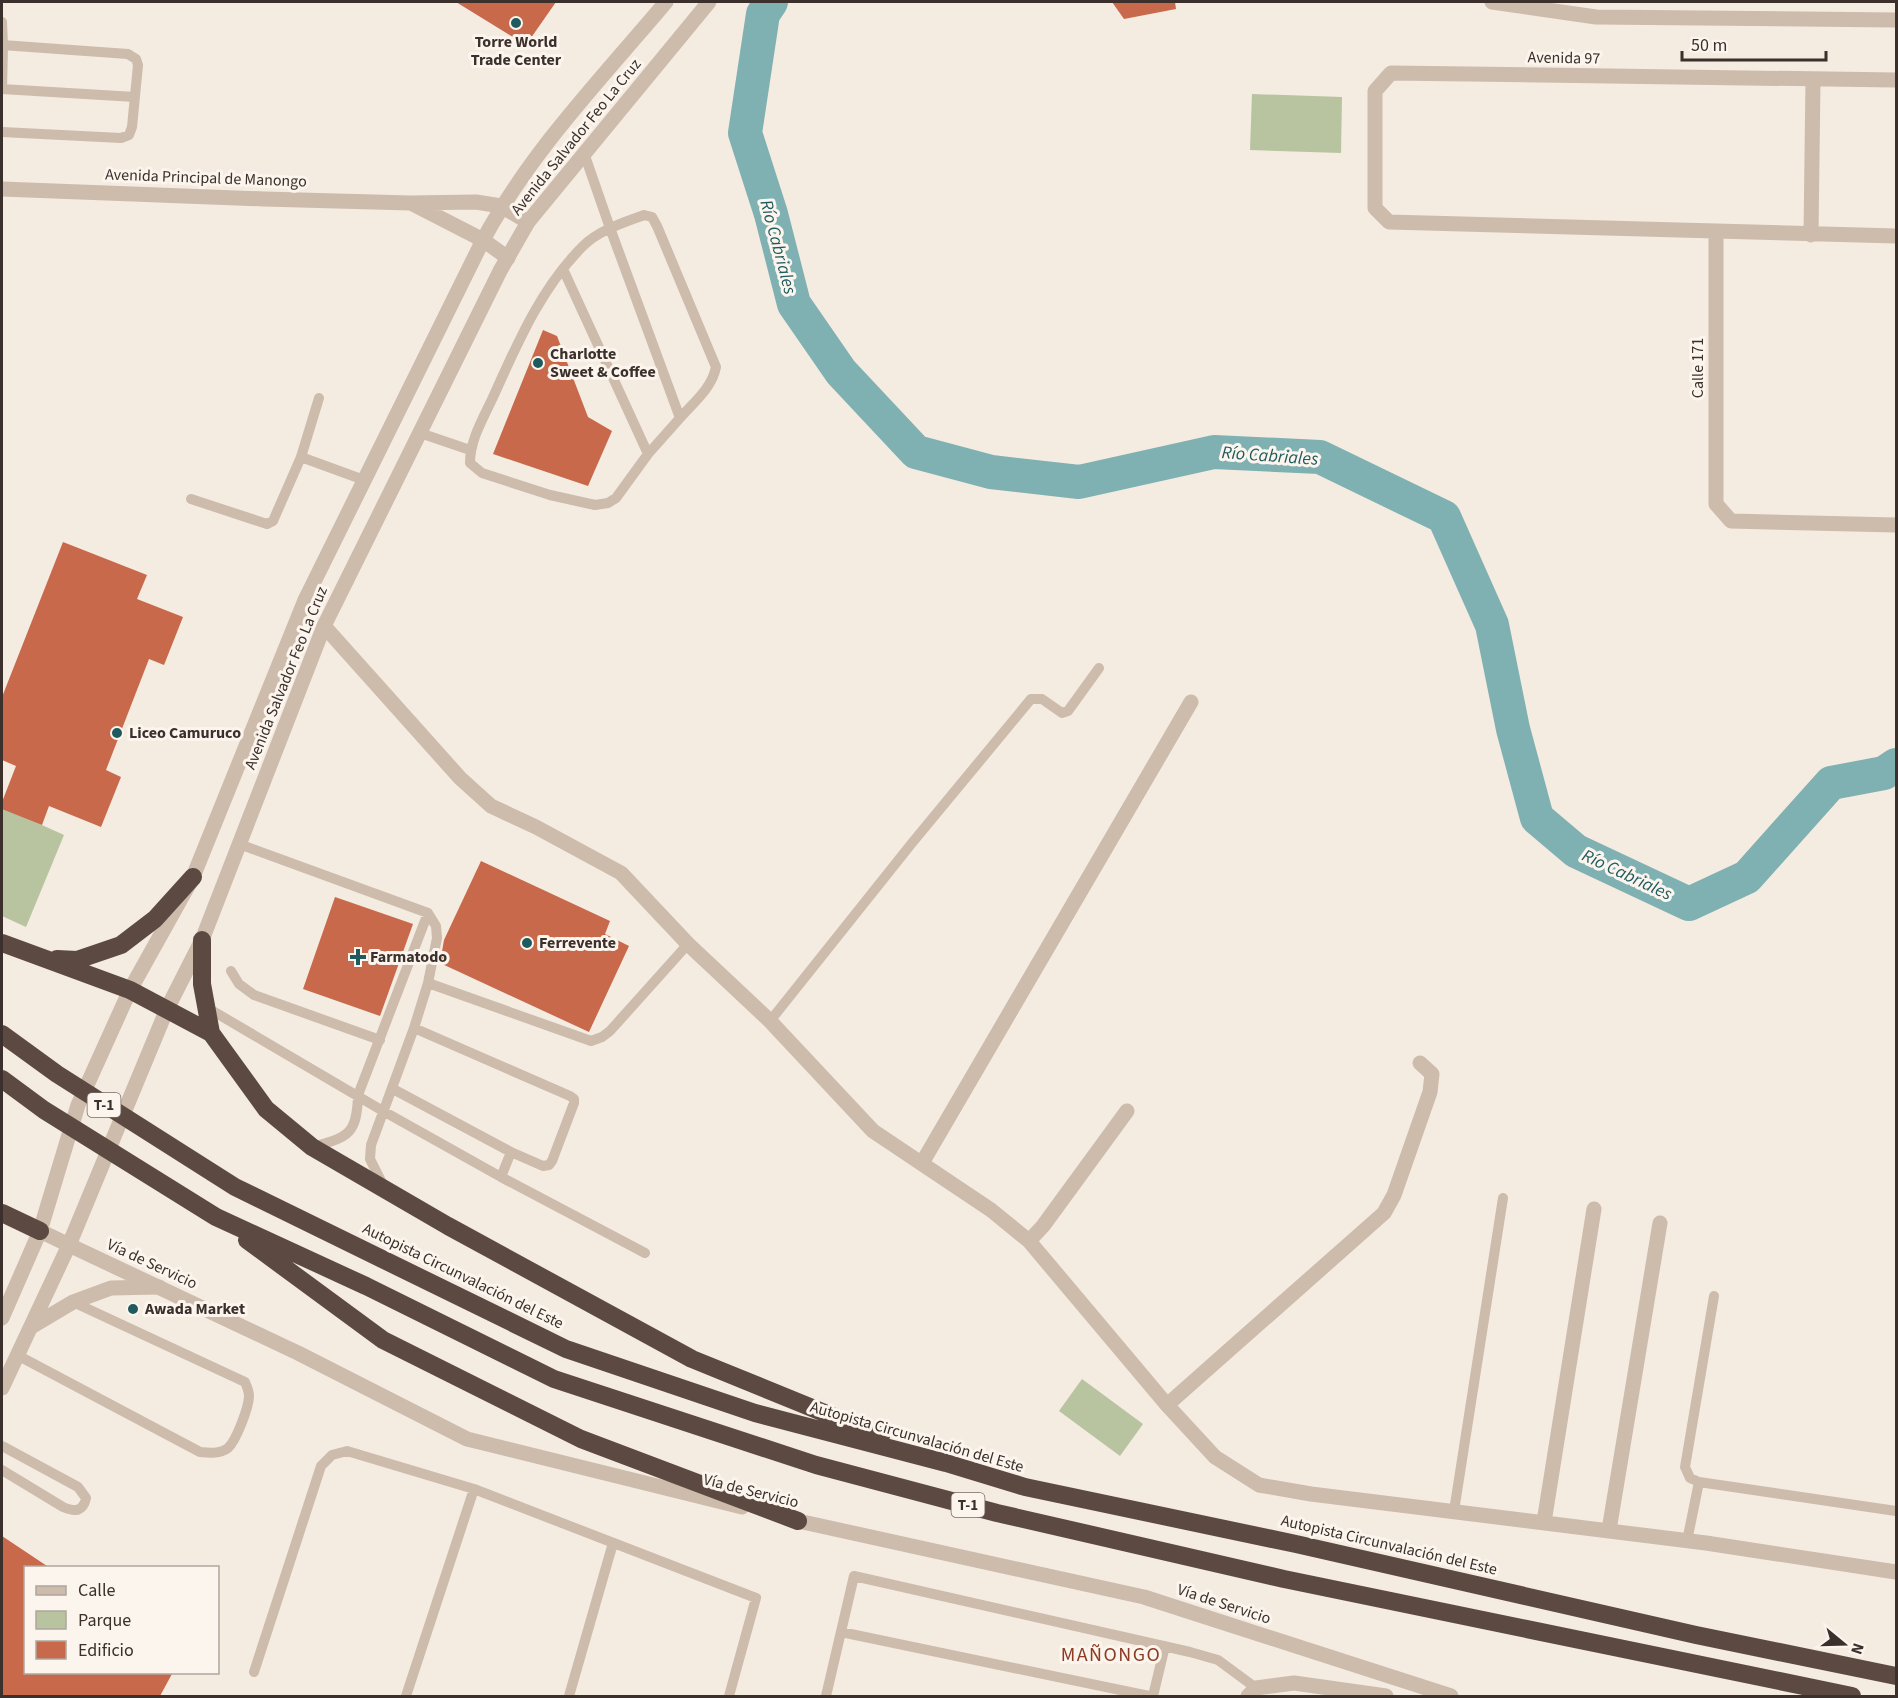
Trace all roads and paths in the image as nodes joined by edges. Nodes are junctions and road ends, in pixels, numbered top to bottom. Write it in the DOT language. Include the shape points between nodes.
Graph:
graph roads {
  1 [pos="666,2"];
  2 [pos="709,2"];
  3 [pos="1492,2"];
  4 [pos="1896,20"];
  5 [pos="2,22"];
  6 [pos="2,45"];
  7 [pos="1813,80"];
  8 [pos="1896,80"];
  9 [pos="2,89"];
  10 [pos="2,95"];
  11 [pos="135,96"];
  12 [pos="2,132"];
  13 [pos="585,153"];
  14 [pos="2,189"];
  15 [pos="410,203"];
  16 [pos="501,206"];
  17 [pos="528,222"];
  18 [pos="610,228"];
  19 [pos="1716,232"];
  20 [pos="1811,235"];
  21 [pos="1896,236"];
  22 [pos="483,240"];
  23 [pos="508,258"];
  24 [pos="563,269"];
  25 [pos="319,398"];
  26 [pos="680,418"];
  27 [pos="420,433"];
  28 [pos="470,450"];
  29 [pos="648,454"];
  30 [pos="302,457"];
  31 [pos="364,480"];
  32 [pos="191,499"];
  33 [pos="1896,525"];
  34 [pos="324,626"];
  35 [pos="1099,668"];
  36 [pos="1191,702"];
  37 [pos="239,844"];
  38 [pos="193,877"];
  39 [pos="428,912"];
  40 [pos="202,940"];
  41 [pos="2,943"];
  42 [pos="688,944"];
  43 [pos="41,958"];
  44 [pos="231,971"];
  45 [pos="428,982"];
  46 [pos="130,990"];
  47 [pos="206,1006"];
  48 [pos="167,1009"];
  49 [pos="770,1021"];
  50 [pos="414,1028"];
  51 [pos="211,1033"];
  52 [pos="2,1034"];
  53 [pos="380,1040"];
  54 [pos="1420,1063"];
  55 [pos="2,1079"];
  56 [pos="393,1089"];
  57 [pos="358,1095"];
  58 [pos="1127,1111"];
  59 [pos="383,1112"];
  60 [pos="312,1147"];
  61 [pos="511,1152"];
  62 [pos="922,1163"];
  63 [pos="501,1177"];
  64 [pos="385,1190"];
  65 [pos="1503,1198"];
  66 [pos="1594,1209"];
  67 [pos="2,1213"];
  68 [pos="216,1217"];
  69 [pos="1660,1223"];
  70 [pos="39,1231"];
  71 [pos="1029,1241"];
  72 [pos="69,1245"];
  73 [pos="645,1253"];
  74 [pos="159,1287"];
  75 [pos="1714,1296"];
  76 [pos="73,1302"];
  77 [pos="2,1317"];
  78 [pos="31,1327"];
  79 [pos="17,1355"];
  80 [pos="2,1388"];
  81 [pos="1167,1406"];
  82 [pos="2,1446"];
  83 [pos="946,1463"];
  84 [pos="2,1470"];
  85 [pos="1698,1482"];
  86 [pos="474,1489"];
  87 [pos="1455,1511"];
  88 [pos="1896,1511"];
  89 [pos="798,1521"];
  90 [pos="1544,1522"];
  91 [pos="1609,1530"];
  92 [pos="1688,1540"];
  93 [pos="613,1543"];
  94 [pos="1896,1572"];
  95 [pos="841,1632"];
  96 [pos="1165,1646"];
  97 [pos="254,1672"];
  98 [pos="1896,1676"];
  99 [pos="1252,1692"];
  100 [pos="406,1696"];
  101 [pos="569,1696"];
  102 [pos="729,1696"];
  103 [pos="826,1696"];
  104 [pos="1151,1696"];
  105 [pos="1386,1696"];
  106 [pos="1451,1696"];
  107 [pos="1851,1696"];
  1 -- 16 [label="street, Avenida Salvador Feo La Cruz" via="533,160"];
  2 -- 13 [label="street, Avenida Salvador Feo La Cruz"];
  3 -- 4 [label="street" via="1596,17"];
  5 -- 6 [label="lane"];
  6 -- 9 [label="lane"];
  6 -- 11 [label="lane" via="128,54 138,64"];
  7 -- 8 [label="street, Avenida 97"];
  7 -- 19 [label="street, Avenida 97" via="1391,73 1375,91 1375,208 1389,222"];
  7 -- 20 [label="street"];
  9 -- 10 [label="lane"];
  9 -- 11 [label="lane"];
  11 -- 12 [label="lane" via="132,127 129,135 122,138"];
  13 -- 17 [label="street, Avenida Salvador Feo La Cruz"];
  13 -- 18 [label="lane"];
  14 -- 15 [label="street, Avenida Principal de Manongo"];
  15 -- 16 [label="street, Avenida Principal de Manongo" via="476,202"];
  15 -- 22 [label="street, Avenida Principal de Manongo"];
  16 -- 17 [label="street, Avenida Principal de Manongo"];
  16 -- 22 [label="street, Avenida Salvador Feo La Cruz"];
  17 -- 23 [label="street, Avenida Salvador Feo La Cruz"];
  18 -- 24 [label="lane" via="585,244"];
  18 -- 26 [label="lane"];
  18 -- 26 [label="lane" via="644,214 652,217 716,367 710,385"];
  19 -- 20 [label="street"];
  19 -- 33 [label="street, Calle 171" via="1716,504 1731,521"];
  20 -- 21 [label="street"];
  22 -- 23 [label="street, Avenida Principal de Manongo"];
  22 -- 31 [label="street, Avenida Salvador Feo La Cruz"];
  23 -- 27 [label="street, Avenida Salvador Feo La Cruz"];
  24 -- 28 [label="lane" via="542,297 520,339"];
  24 -- 29 [label="lane"];
  25 -- 30 [label="lane"];
  26 -- 29 [label="lane"];
  27 -- 28 [label="lane"];
  27 -- 34 [label="street, Avenida Salvador Feo La Cruz"];
  28 -- 29 [label="lane" via="470,463 482,473 595,505 616,498"];
  30 -- 31 [label="lane"];
  30 -- 32 [label="lane" via="273,521 267,524"];
  31 -- 38 [label="street, Avenida Salvador Feo La Cruz" via="305,600"];
  34 -- 37 [label="street, Avenida Salvador Feo La Cruz"];
  34 -- 42 [label="street" via="460,778 490,806 621,873"];
  35 -- 49 [label="lane" via="1068,711 1062,713 1041,699 1031,699"];
  36 -- 62 [label="street"];
  37 -- 39 [label="lane"];
  37 -- 40 [label="street, Avenida Salvador Feo La Cruz"];
  38 -- 43 [label="highway" via="155,919 121,945 77,960"];
  38 -- 46 [label="street, Avenida Salvador Feo La Cruz"];
  39 -- 45 [label="lane" via="437,938"];
  39 -- 53 [label="lane"];
  40 -- 47 [label="highway" via="201,984"];
  40 -- 48 [label="street, Avenida Salvador Feo La Cruz"];
  41 -- 43 [label="highway"];
  42 -- 45 [label="lane" via="610,1030 591,1041"];
  42 -- 49 [label="street"];
  43 -- 46 [label="highway"];
  44 -- 53 [label="lane" via="239,984 254,995"];
  45 -- 50 [label="lane"];
  46 -- 48 [label="highway"];
  46 -- 70 [label="street, Avenida Salvador Feo La Cruz" via="78,1105"];
  47 -- 51 [label="highway"];
  47 -- 57 [label="lane"];
  48 -- 51 [label="highway"];
  48 -- 72 [label="street, Avenida Salvador Feo La Cruz"];
  49 -- 62 [label="street" via="873,1131"];
  50 -- 56 [label="lane"];
  50 -- 61 [label="lane" via="574,1099 549,1165"];
  51 -- 60 [label="highway" via="266,1109"];
  52 -- 83 [label="highway, Autopista Circunvalación del Este / T-1" via="57,1074 235,1187 566,1349 755,1413"];
  53 -- 57 [label="lane"];
  54 -- 81 [label="street" via="1432,1074 1430,1092 1394,1196 1384,1213"];
  55 -- 68 [label="highway, T-1" via="44,1110"];
  56 -- 59 [label="lane"];
  56 -- 61 [label="lane"];
  57 -- 59 [label="lane"];
  57 -- 60 [label="lane" via="353,1128 341,1138"];
  58 -- 71 [label="street"];
  59 -- 63 [label="lane"];
  59 -- 64 [label="lane" via="370,1159"];
  60 -- 64 [label="highway"];
  61 -- 63 [label="lane"];
  62 -- 71 [label="street"];
  63 -- 73 [label="lane"];
  64 -- 83 [label="highway" via="692,1359"];
  65 -- 87 [label="lane"];
  66 -- 90 [label="street"];
  67 -- 70 [label="highway"];
  68 -- 89 [label="highway" via="383,1340 581,1439"];
  68 -- 107 [label="highway, T-1" via="554,1379 816,1465 997,1513 1273,1577"];
  69 -- 91 [label="street"];
  70 -- 72 [label="street, Vía de Servicio"];
  70 -- 77 [label="street, Avenida Salvador Feo La Cruz"];
  71 -- 81 [label="street"];
  72 -- 74 [label="street, Vía de Servicio"];
  72 -- 78 [label="street, Avenida Salvador Feo La Cruz"];
  74 -- 76 [label="street" via="111,1288"];
  74 -- 89 [label="street, Vía de Servicio" via="467,1439"];
  75 -- 85 [label="lane" via="1685,1467 1690,1478"];
  76 -- 78 [label="street"];
  76 -- 79 [label="lane" via="245,1382 248,1404 228,1448 200,1452"];
  78 -- 79 [label="street, Avenida Salvador Feo La Cruz"];
  79 -- 80 [label="street, Avenida Salvador Feo La Cruz"];
  81 -- 87 [label="street" via="1215,1457 1259,1485"];
  82 -- 84 [label="lane" via="78,1487 86,1498 84,1506 72,1511"];
  83 -- 98 [label="highway, Autopista Circunvalación del Este / T-1" via="1025,1487"];
  85 -- 88 [label="lane"];
  85 -- 92 [label="lane"];
  86 -- 93 [label="lane"];
  86 -- 97 [label="lane" via="347,1451 332,1455 321,1466"];
  86 -- 100 [label="lane"];
  87 -- 90 [label="street"];
  89 -- 106 [label="street, Vía de Servicio" via="1144,1597"];
  90 -- 91 [label="street"];
  91 -- 92 [label="street"];
  92 -- 94 [label="street"];
  93 -- 101 [label="lane"];
  93 -- 102 [label="lane" via="756,1598"];
  95 -- 96 [label="lane" via="854,1576"];
  95 -- 103 [label="lane"];
  95 -- 104 [label="lane"];
  96 -- 99 [label="lane" via="1218,1660"];
  96 -- 104 [label="lane"];
  99 -- 105 [label="street" via="1294,1683"];
}
